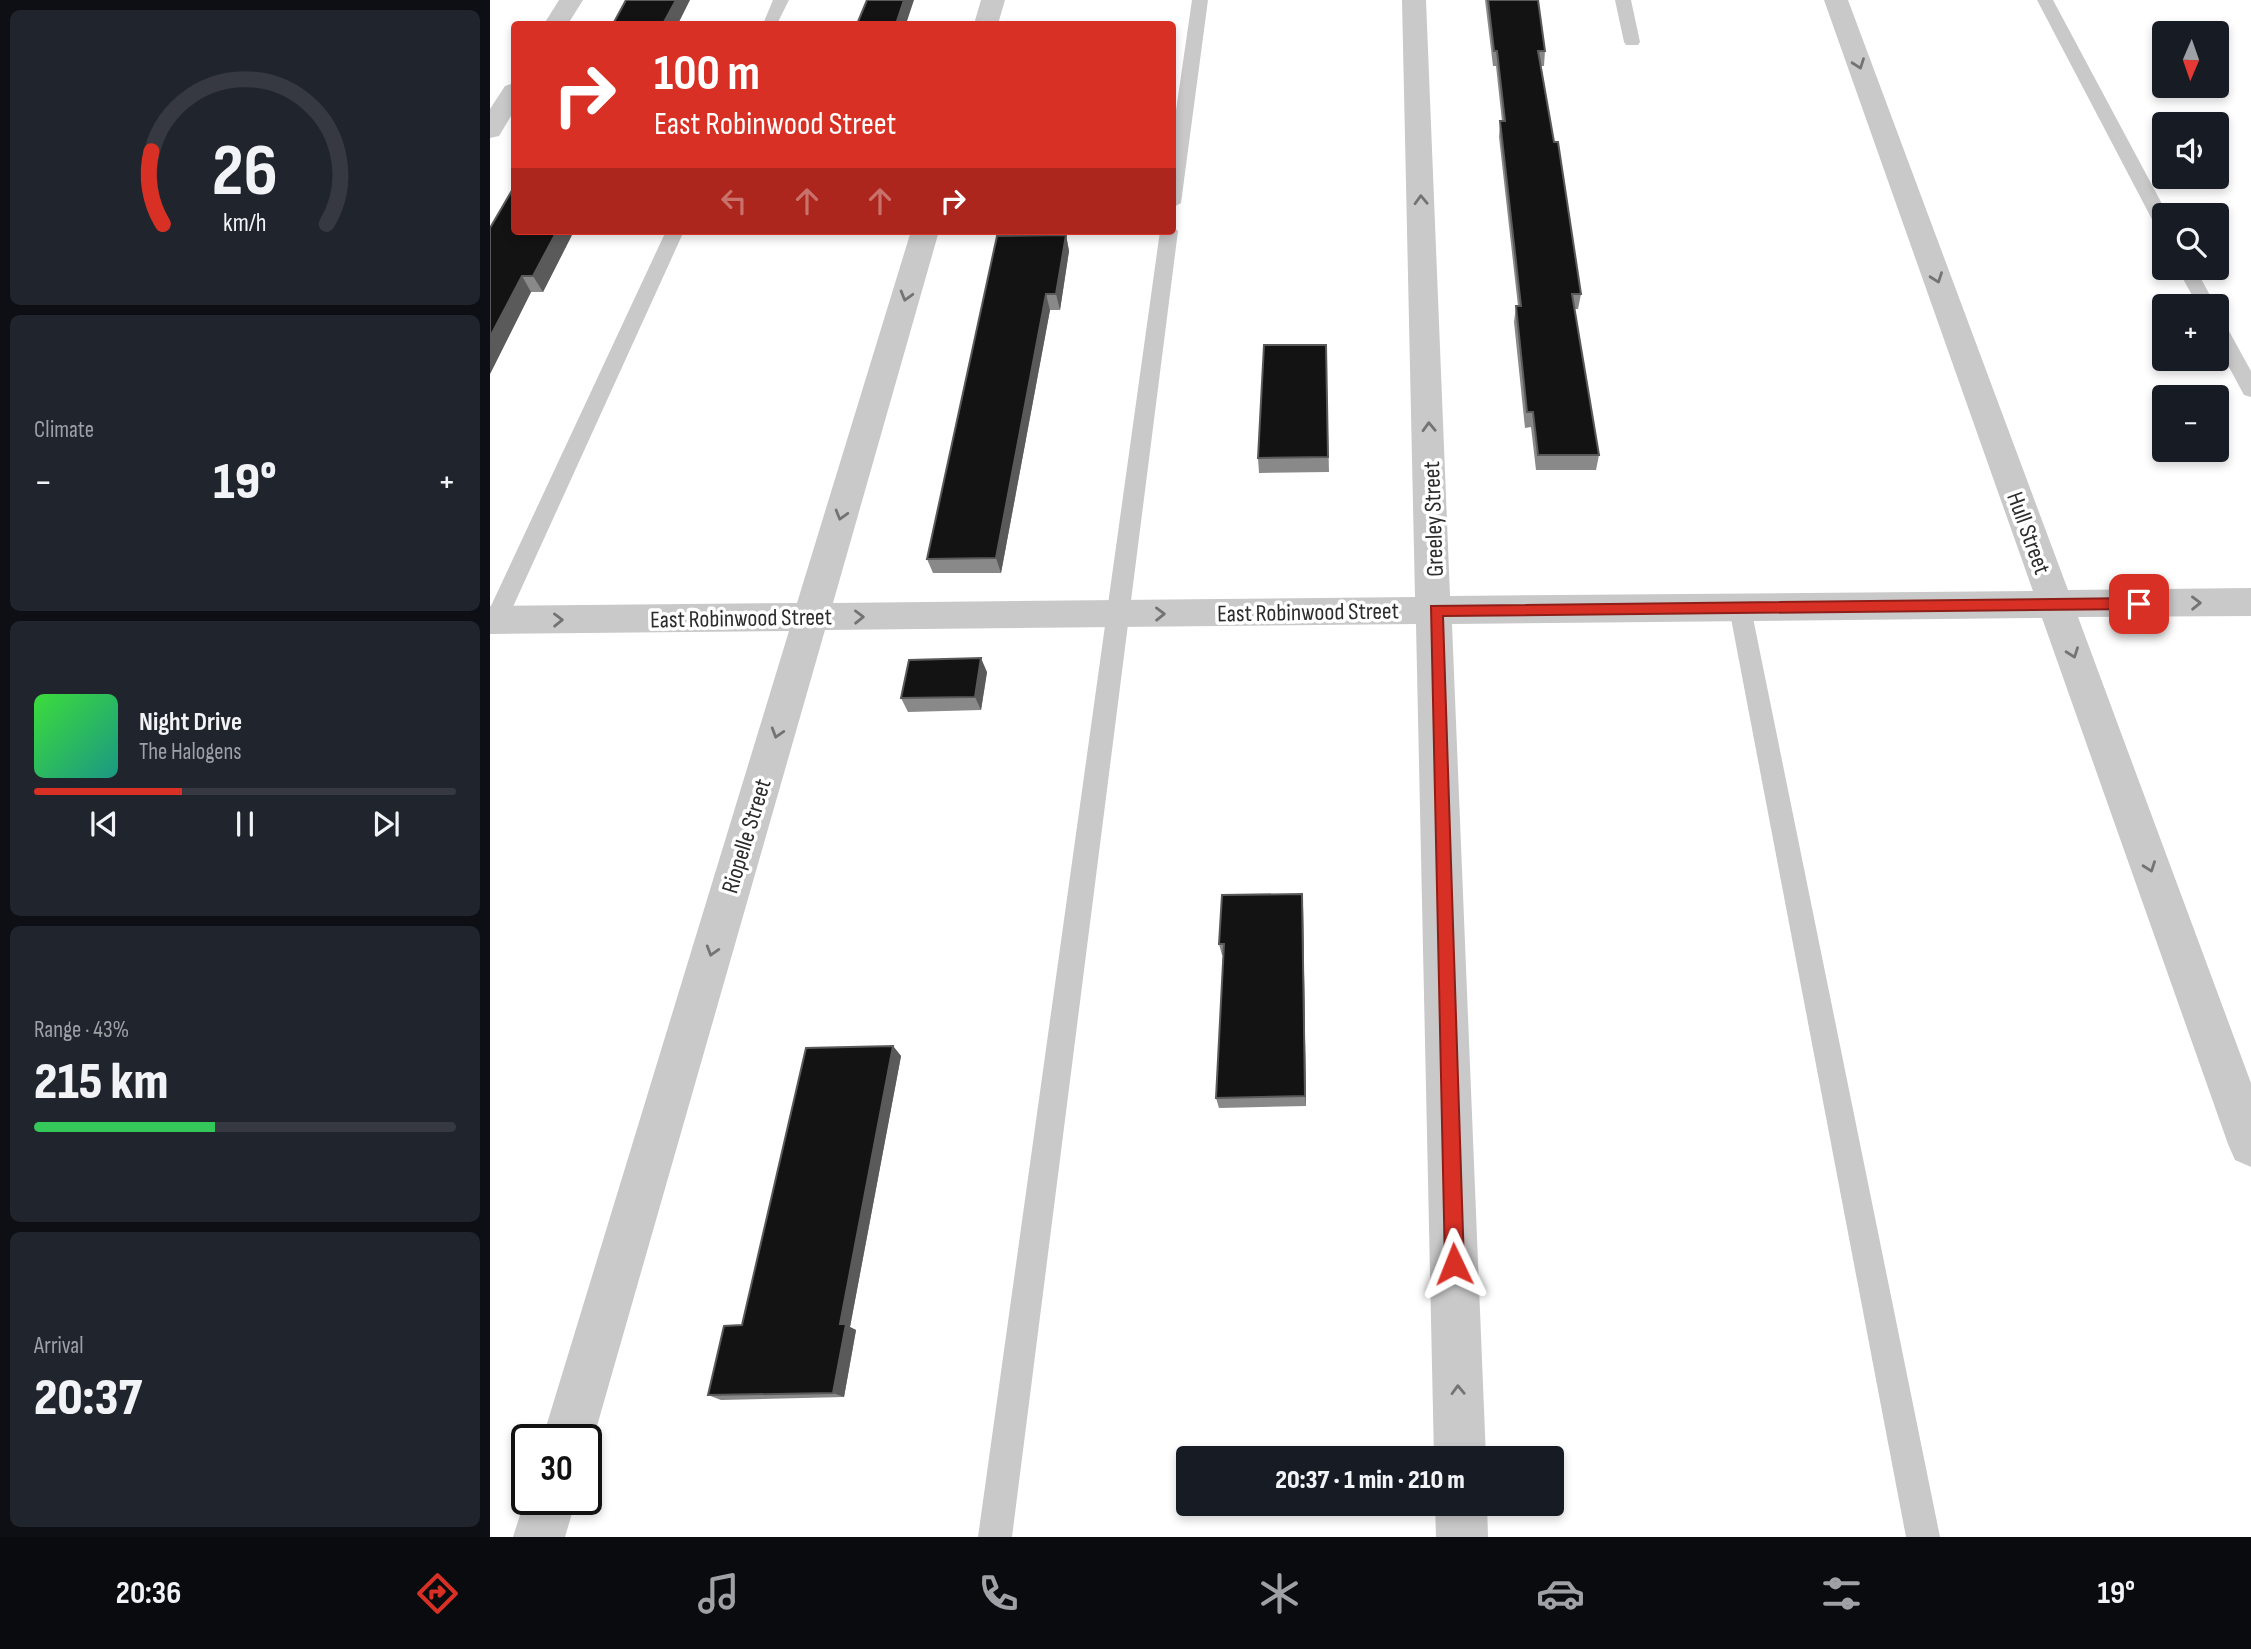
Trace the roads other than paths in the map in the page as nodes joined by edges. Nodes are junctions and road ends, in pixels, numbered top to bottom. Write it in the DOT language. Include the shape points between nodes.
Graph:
graph roads {
  1 [pos="571,0"];
  2 [pos="781,0"];
  3 [pos="993,0"];
  4 [pos="1200,0"];
  5 [pos="1414,0"];
  6 [pos="1623,0"];
  7 [pos="1836,0"];
  8 [pos="2045,0"];
  9 [pos="558,21"];
  10 [pos="771,21"];
  11 [pos="987,21"];
  12 [pos="1632,42"];
  13 [pos="511,96"];
  14 [pos="490,130"];
  15 [pos="1176,174"];
  16 [pos="2152,203"];
  17 [pos="673,235"];
  18 [pos="924,235"];
  19 [pos="1168,235"];
  20 [pos="2229,349"];
  21 [pos="2251,390"];
  22 [pos="2251,602"];
  23 [pos="2055,604"];
  24 [pos="1740,608"];
  25 [pos="1436,610"];
  26 [pos="1116,614"];
  27 [pos="811,617"];
  28 [pos="493,620"];
  29 [pos="2251,1144"];
  30 [pos="572,1424"];
  31 [pos="1460,1446"];
  32 [pos="546,1515"];
  33 [pos="1461,1516"];
  34 [pos="539,1537"];
  35 [pos="995,1537"];
  36 [pos="1462,1537"];
  37 [pos="1923,1537"];
  1 -- 9 [label="street"];
  2 -- 10 [label="lane"];
  3 -- 11 [label="street"];
  4 -- 15 [label="lane"];
  25 -- 5 [label="street, Greeley Street, one-way"];
  6 -- 12 [label="lane"];
  7 -- 23 [label="street, Hull Street, one-way"];
  8 -- 16 [label="lane"];
  13 -- 14 [label="street"];
  17 -- 28 [label="lane"];
  18 -- 27 [label="street, Riopelle Street, one-way"];
  19 -- 26 [label="lane"];
  20 -- 21 [label="lane"];
  23 -- 22 [label="street, East Robinwood Street, one-way"];
  23 -- 24 [label="street, East Robinwood Street"];
  23 -- 29 [label="street, Hull Street, one-way"];
  24 -- 25 [label="street, East Robinwood Street"];
  24 -- 37 [label="lane"];
  26 -- 25 [label="street, East Robinwood Street, one-way"];
  31 -- 25 [label="street, Greeley Street, one-way"];
  27 -- 26 [label="street, East Robinwood Street, one-way"];
  26 -- 35 [label="lane"];
  28 -- 27 [label="street, East Robinwood Street, one-way"];
  27 -- 30 [label="street, Riopelle Street, one-way"];
  32 -- 34 [label="street"];
  33 -- 36 [label="street"];
}
